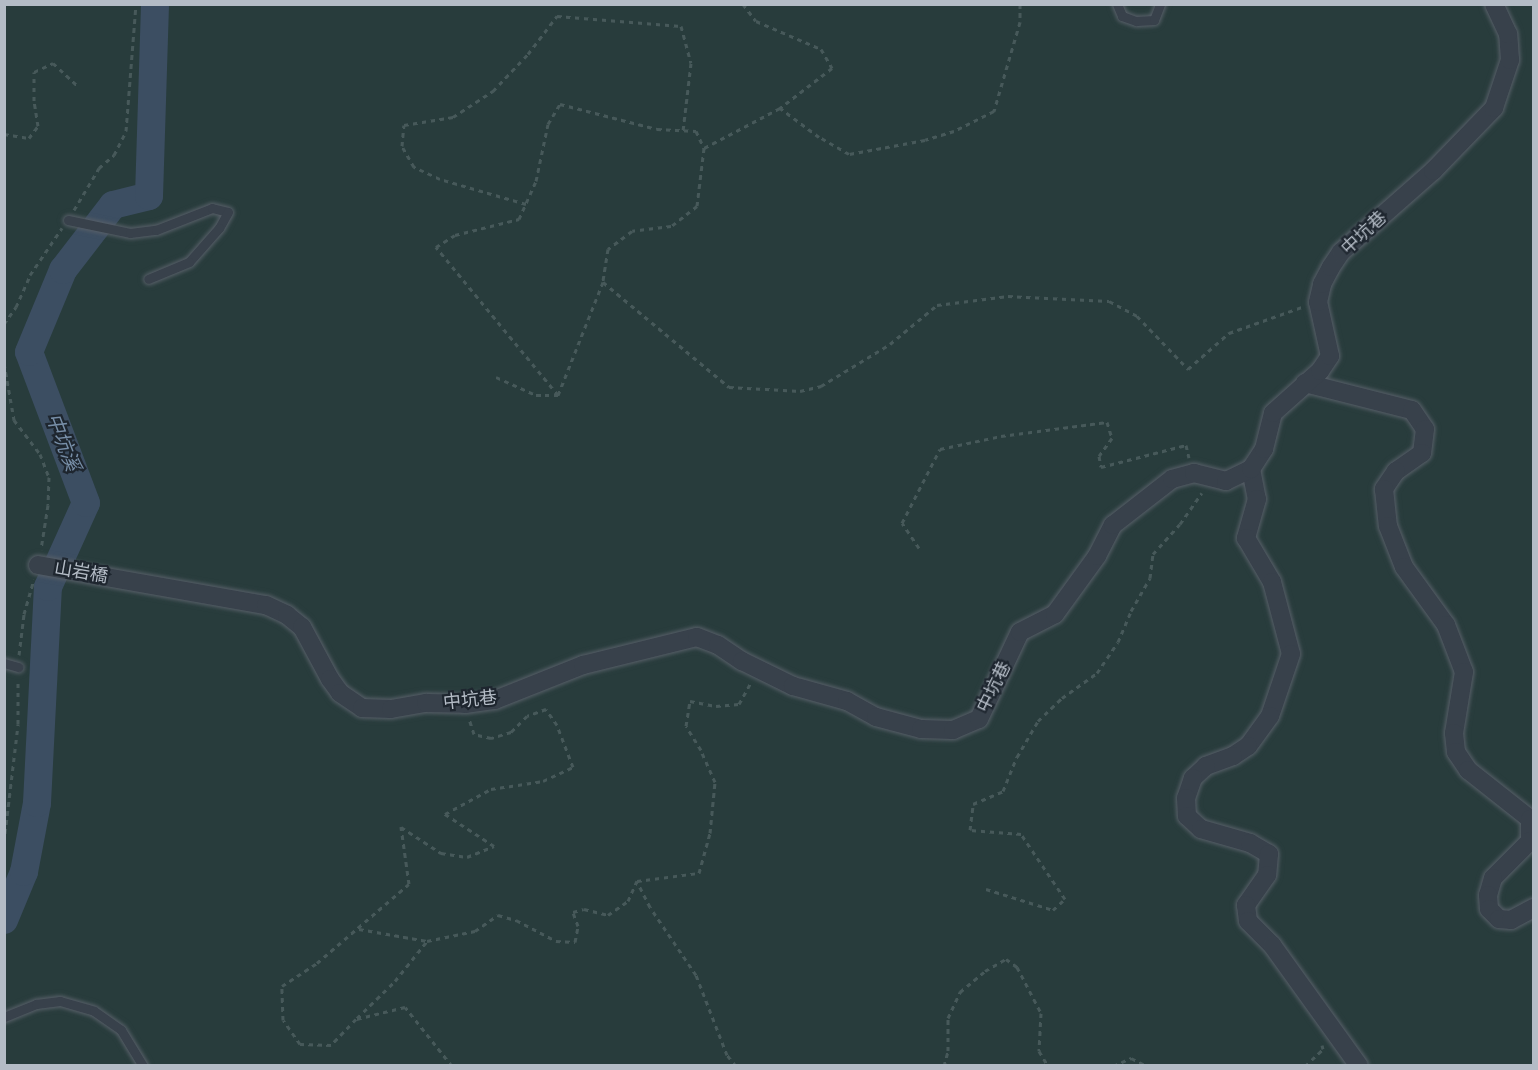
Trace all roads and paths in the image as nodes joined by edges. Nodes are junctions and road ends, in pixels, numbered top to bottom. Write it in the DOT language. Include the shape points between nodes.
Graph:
graph roads {
  1 [pos="136,4"];
  2 [pos="743,4"];
  3 [pos="1020,4"];
  4 [pos="1117,4"];
  5 [pos="1160,4"];
  6 [pos="1494,4"];
  7 [pos="78,86"];
  8 [pos="780,108"];
  9 [pos="682,131"];
  10 [pos="4,134"];
  11 [pos="704,148"];
  12 [pos="526,204"];
  13 [pos="68,220"];
  14 [pos="148,279"];
  15 [pos="603,282"];
  16 [pos="1318,302"];
  17 [pos="4,324"];
  18 [pos="4,363"];
  19 [pos="496,377"];
  20 [pos="1305,383"];
  21 [pos="558,395"];
  22 [pos="1251,469"];
  23 [pos="1194,473"];
  24 [pos="1226,481"];
  25 [pos="919,548"];
  26 [pos="38,565"];
  27 [pos="125,580"];
  28 [pos="4,663"];
  29 [pos="18,667"];
  30 [pos="758,669"];
  31 [pos="465,704"];
  32 [pos="4,842"];
  33 [pos="637,881"];
  34 [pos="986,889"];
  35 [pos="1533,908"];
  36 [pos="358,929"];
  37 [pos="427,941"];
  38 [pos="4,1017"];
  39 [pos="356,1019"];
  40 [pos="143,1065"];
  41 [pos="452,1065"];
  42 [pos="736,1065"];
  43 [pos="944,1065"];
  44 [pos="1048,1065"];
  45 [pos="1113,1065"];
  46 [pos="1147,1065"];
  47 [pos="1359,1065"];
  1 -- 13 [label="path" via="126,131 114,155 99,168"];
  2 -- 8 [label="path" via="756,21 820,49 832,68"];
  3 -- 8 [label="path" via="1020,21 994,111 954,131 849,154"];
  4 -- 5 [label="lane" via="1122,16 1136,21 1154,20"];
  6 -- 16 [label="street, 中坑巷" via="1508,34 1510,60 1494,108 1433,171 1341,252 1322,284"];
  7 -- 10 [label="path" via="53,63 34,72 38,126 29,138"];
  8 -- 11 [label="path"];
  9 -- 11 [label="path" via="696,131"];
  9 -- 12 [label="path" via="657,129 560,104 548,124 536,182"];
  9 -- 12 [label="path" via="692,63 681,26 557,16 493,91 453,117 404,125 402,146 414,167"];
  11 -- 15 [label="path" via="697,206 671,226 632,231 608,249"];
  12 -- 21 [label="path" via="519,219 455,235 436,247"];
  13 -- 14 [label="lane" via="130,233 156,230 212,208 228,212 189,262"];
  13 -- 17 [label="path" via="30,274"];
  15 -- 16 [label="path" via="729,387 800,391 821,386 890,344 937,305 1008,296 1109,301 1137,316 1188,369 1229,333"];
  15 -- 21 [label="path"];
  16 -- 20 [label="street" via="1330,356"];
  18 -- 26 [label="path" via="14,420 40,454 50,477"];
  19 -- 21 [label="path" via="536,394"];
  20 -- 22 [label="street" via="1273,413 1264,449"];
  20 -- 35 [label="street" via="1412,410 1425,429 1422,453 1396,471 1384,489 1388,526 1404,567 1446,625 1464,672 1454,734 1456,752 1468,770 1530,819 1530,841 1492,878 1489,909 1499,919 1511,920"];
  22 -- 24 [label="street"];
  22 -- 47 [label="street" via="1257,499 1246,538 1272,582 1291,654 1270,716 1248,746 1206,766 1193,778 1186,798 1187,816 1201,829 1250,843 1269,854 1267,875 1246,905 1248,921 1272,945"];
  23 -- 24 [label="street"];
  23 -- 25 [label="path" via="1186,445 1101,467 1099,456 1112,438 1107,422 1000,436 940,449 902,523"];
  23 -- 30 [label="street, 中坑巷" via="1172,479 1113,525 1097,556 1055,614 1020,632 979,719 952,730 921,729 876,717 848,701 793,686"];
  24 -- 34 [label="path" via="1199,494 1180,524 1153,554 1150,578 1118,642 1097,673 1038,721 1003,791 973,804 970,830 1021,834 1065,899 1053,910"];
  26 -- 27 [label="street, 山岩橋"];
  26 -- 29 [label="path" via="24,614"];
  27 -- 31 [label="street, 中坑巷" via="266,606 287,615 302,627 340,693 362,708"];
  28 -- 29 [label="lane"];
  29 -- 32 [label="path" via="18,724"];
  30 -- 31 [label="street, 中坑巷" via="697,637 583,665 495,700"];
  30 -- 33 [label="path" via="739,704 716,706 690,700 686,726 715,782 710,833 699,873"];
  31 -- 36 [label="path" via="474,734 491,738 511,732 528,716 546,709 557,725 573,767 543,781 491,789 445,814 494,846 467,856 441,853 401,827 409,884"];
  33 -- 37 [label="path" via="628,901 608,915 584,909 573,912 578,926 575,942 556,941 498,915 475,931"];
  33 -- 42 [label="path" via="696,975 727,1055"];
  36 -- 37 [label="path"];
  36 -- 39 [label="path" via="282,986 283,1020 300,1044 331,1045"];
  37 -- 39 [label="path" via="395,981"];
  38 -- 40 [label="lane" via="36,1004 60,1001 94,1011 121,1030"];
  39 -- 41 [label="path" via="405,1007"];
  43 -- 44 [label="path" via="948,1018 960,992 1006,959 1017,967 1041,1013 1039,1051"];
  45 -- 46 [label="path" via="1131,1058"];
}
